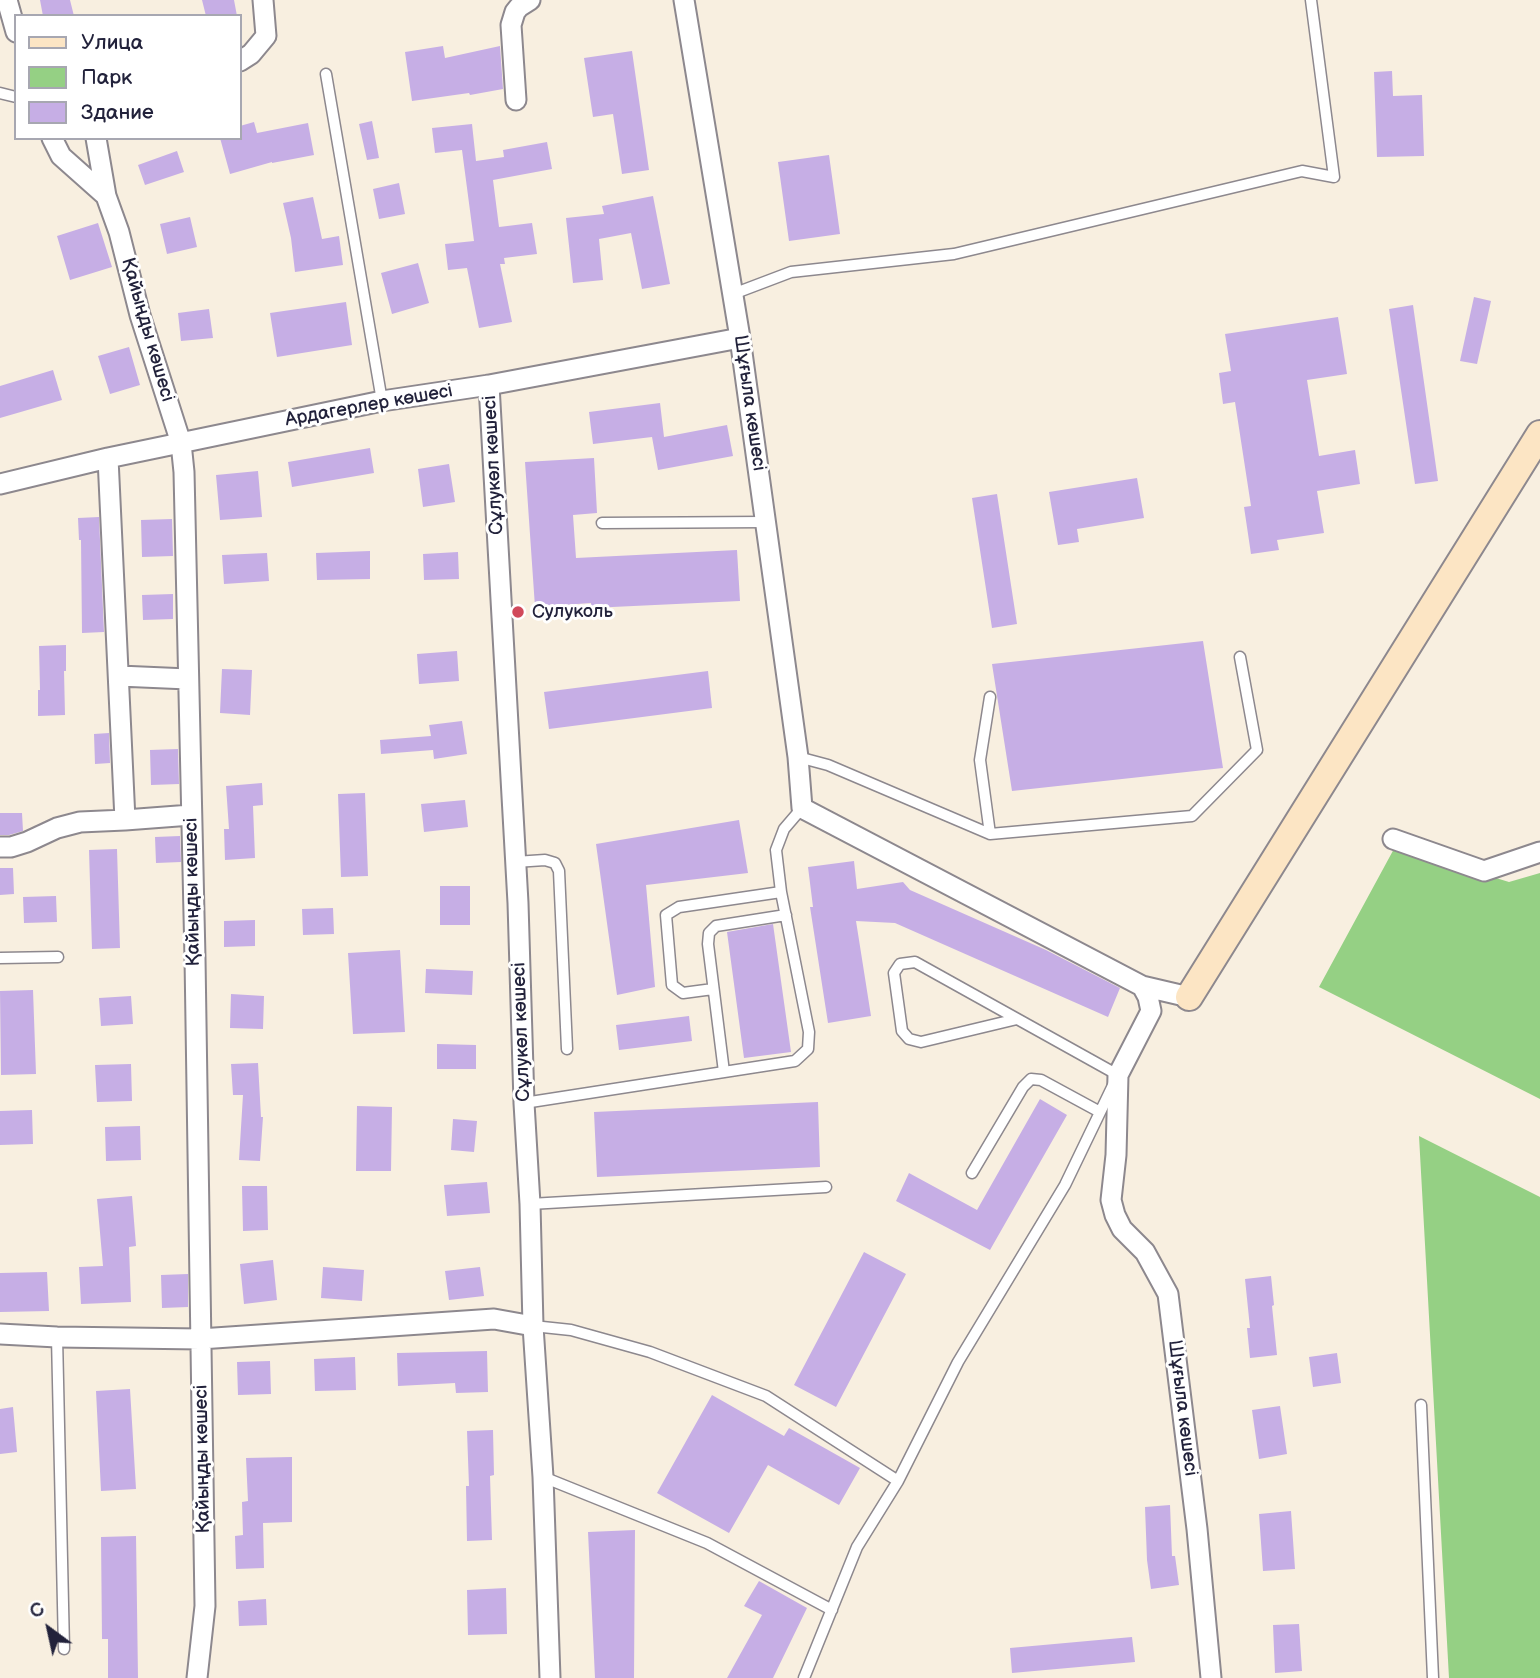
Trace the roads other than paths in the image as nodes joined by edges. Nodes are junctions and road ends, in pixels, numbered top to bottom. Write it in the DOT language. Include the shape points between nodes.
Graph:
graph roads {
  1 [pos="7,0"];
  2 [pos="530,0"];
  3 [pos="684,0"];
  4 [pos="1311,0"];
  5 [pos="264,2"];
  6 [pos="14,25"];
  7 [pos="242,60"];
  8 [pos="326,74"];
  9 [pos="516,100"];
  10 [pos="53,140"];
  11 [pos="96,140"];
  12 [pos="106,196"];
  13 [pos="733,294"];
  14 [pos="740,338"];
  15 [pos="489,385"];
  16 [pos="382,401"];
  17 [pos="1540,434"];
  18 [pos="181,443"];
  19 [pos="108,458"];
  20 [pos="0,484"];
  21 [pos="765,522"];
  22 [pos="602,523"];
  23 [pos="1240,657"];
  24 [pos="119,676"];
  25 [pos="188,679"];
  26 [pos="990,697"];
  27 [pos="798,757"];
  28 [pos="802,808"];
  29 [pos="191,815"];
  30 [pos="125,821"];
  31 [pos="990,834"];
  32 [pos="1393,839"];
  33 [pos="0,847"];
  34 [pos="1540,852"];
  35 [pos="515,862"];
  36 [pos="781,892"];
  37 [pos="786,915"];
  38 [pos="58,957"];
  39 [pos="0,958"];
  40 [pos="1142,986"];
  41 [pos="713,989"];
  42 [pos="1189,997"];
  43 [pos="1017,1019"];
  44 [pos="567,1048"];
  45 [pos="724,1072"];
  46 [pos="1118,1075"];
  47 [pos="524,1103"];
  48 [pos="1100,1112"];
  49 [pos="972,1173"];
  50 [pos="825,1187"];
  51 [pos="530,1204"];
  52 [pos="533,1326"];
  53 [pos="0,1334"];
  54 [pos="57,1337"];
  55 [pos="200,1339"];
  56 [pos="1421,1405"];
  57 [pos="543,1477"];
  58 [pos="898,1481"];
  59 [pos="832,1610"];
  60 [pos="64,1649"];
  61 [pos="197,1678"];
  62 [pos="550,1678"];
  63 [pos="804,1678"];
  64 [pos="1211,1678"];
  65 [pos="1433,1678"];
  1 -- 6 [label="street"];
  2 -- 9 [label="street" via="515,12 512,25"];
  3 -- 13 [label="street, Шұғыла көшесі"];
  4 -- 13 [label="lane" via="1334,177 1302,171 954,254 791,272"];
  5 -- 7 [label="street" via="266,36"];
  8 -- 16 [label="lane"];
  10 -- 12 [label="street, Қайыңды көшесі" via="61,156"];
  11 -- 12 [label="street"];
  12 -- 18 [label="street, Қайыңды көшесі"];
  13 -- 14 [label="street, Шұғыла көшесі"];
  14 -- 15 [label="street, Ардагерлер көшесі"];
  14 -- 21 [label="street, Шұғыла көшесі"];
  15 -- 16 [label="street, Ардагерлер көшесі"];
  15 -- 35 [label="street, Сұлукөл көшесі"];
  16 -- 18 [label="street, Ардагерлер көшесі"];
  17 -- 42 [label="street"];
  18 -- 19 [label="street, Ардагерлер көшесі"];
  18 -- 25 [label="street, Қайыңды көшесі"];
  19 -- 20 [label="street, Ардагерлер көшесі"];
  19 -- 24 [label="street"];
  21 -- 22 [label="lane"];
  21 -- 27 [label="street, Шұғыла көшесі"];
  23 -- 31 [label="lane" via="1257,751 1192,816"];
  24 -- 25 [label="street"];
  24 -- 30 [label="street"];
  25 -- 29 [label="street, Қайыңды көшесі"];
  26 -- 31 [label="lane" via="980,760"];
  27 -- 28 [label="street, Шұғыла көшесі"];
  27 -- 31 [label="lane" via="828,765"];
  28 -- 36 [label="lane" via="784,829 776,850"];
  28 -- 40 [label="street"];
  29 -- 30 [label="street"];
  29 -- 55 [label="street, Қайыңды көшесі"];
  30 -- 33 [label="street" via="80,822"];
  32 -- 34 [label="street" via="1484,871"];
  35 -- 44 [label="lane" via="545,860 555,863 559,871"];
  35 -- 47 [label="street, Сұлукөл көшесі"];
  36 -- 37 [label="lane"];
  36 -- 41 [label="lane" via="679,907 666,915 672,985 683,993"];
  37 -- 41 [label="lane" via="716,926 709,933"];
  37 -- 45 [label="lane" via="809,1032 808,1049 795,1061"];
  38 -- 39 [label="lane"];
  40 -- 42 [label="street"];
  40 -- 46 [label="street" via="1151,1011"];
  41 -- 45 [label="lane"];
  43 -- 43 [label="lane" via="915,962 900,964 894,973 902,1031 909,1039 921,1042"];
  43 -- 46 [label="lane"];
  45 -- 47 [label="lane"];
  46 -- 48 [label="lane"];
  46 -- 64 [label="street, Шұғыла көшесі" via="1111,1200 1122,1229 1145,1252 1168,1294"];
  47 -- 51 [label="street, Сұлукөл көшесі"];
  48 -- 49 [label="lane" via="1031,1079"];
  48 -- 58 [label="lane" via="1065,1185 958,1362"];
  50 -- 51 [label="lane"];
  51 -- 52 [label="street, Сұлукөл көшесі"];
  52 -- 55 [label="street" via="494,1319"];
  52 -- 57 [label="street, Сұлукөл көшесі"];
  52 -- 58 [label="lane" via="570,1330 650,1352 766,1396"];
  53 -- 54 [label="street"];
  54 -- 55 [label="street"];
  54 -- 60 [label="lane"];
  55 -- 61 [label="street, Қайыңды көшесі" via="205,1606"];
  56 -- 65 [label="lane"];
  57 -- 59 [label="lane" via="707,1543"];
  57 -- 62 [label="street, Сұлукөл көшесі"];
  58 -- 59 [label="lane" via="857,1547"];
  59 -- 63 [label="lane"];
}
